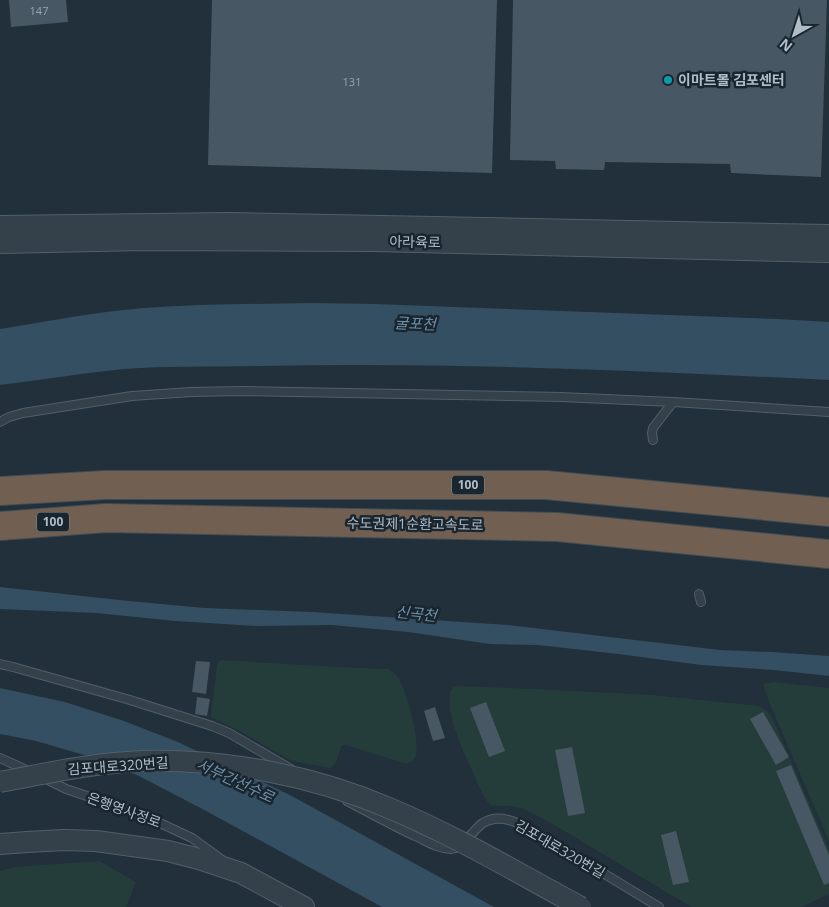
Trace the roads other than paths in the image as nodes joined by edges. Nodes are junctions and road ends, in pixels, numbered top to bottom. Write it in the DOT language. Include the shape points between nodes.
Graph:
graph roads {
  1 [pos="0,226"];
  2 [pos="829,235"];
  3 [pos="0,242"];
  4 [pos="829,252"];
  5 [pos="673,402"];
  6 [pos="829,412"];
  7 [pos="0,422"];
  8 [pos="653,440"];
  9 [pos="0,491"];
  10 [pos="829,512"];
  11 [pos="0,526"];
  12 [pos="829,554"];
  13 [pos="0,664"];
  14 [pos="0,758"];
  15 [pos="0,782"];
  16 [pos="0,844"];
  17 [pos="241,873"];
  18 [pos="304,907"];
  19 [pos="581,907"];
  20 [pos="659,907"];
  1 -- 2 [label="street, 아라육로" via="229,223"];
  3 -- 4 [label="street, 아라육로" via="362,241"];
  5 -- 6 [label="lane"];
  5 -- 7 [label="lane" via="222,391 132,396 23,413"];
  5 -- 8 [label="lane" via="653,428"];
  9 -- 10 [label="highway, 100" via="105,485 546,485"];
  11 -- 12 [label="highway, 수도권제1순환고속도로 / 100" via="106,518 557,527"];
  13 -- 20 [label="lane, 김포대로320번길" via="130,700 229,733 337,796 441,848 459,846 493,818 511,820"];
  14 -- 17 [label="lane, 은행영사정로" via="66,789 144,815 192,838"];
  15 -- 19 [label="street, 김포대로320번길, bridge" via="99,765 142,762 209,764 269,772 320,783 389,808 444,832"];
  16 -- 17 [label="street, 은행영사정로" via="96,841 168,852"];
  17 -- 18 [label="street, 은행영사정로"];
}
